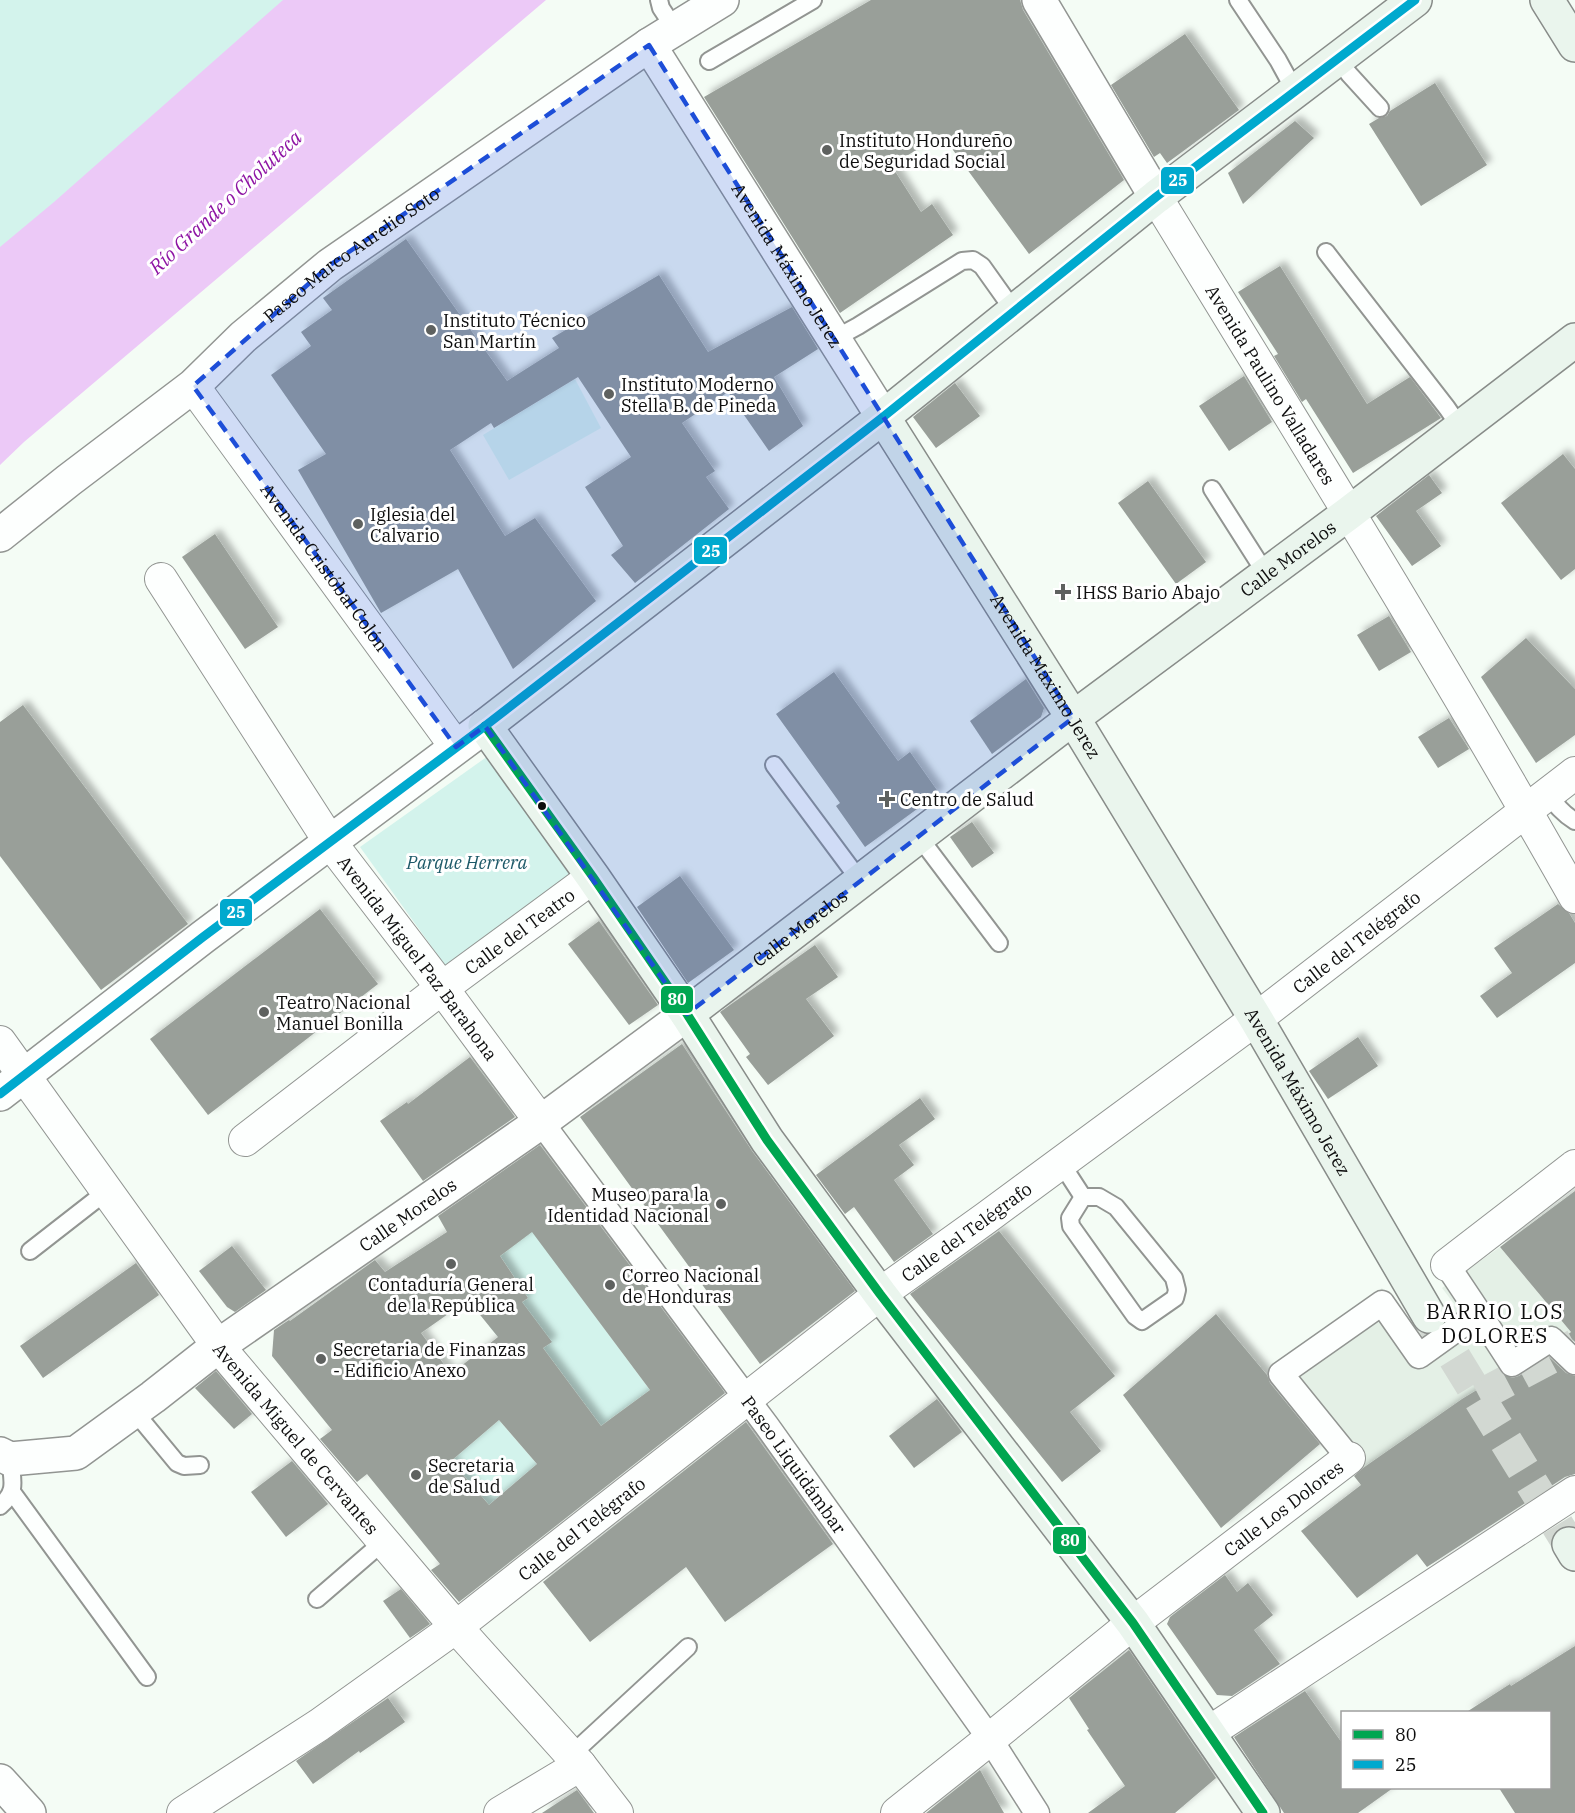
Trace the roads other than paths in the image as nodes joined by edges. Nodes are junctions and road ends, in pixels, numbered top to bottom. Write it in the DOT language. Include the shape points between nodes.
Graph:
graph roads {
  1 [pos="659,0"];
  2 [pos="722,0"];
  3 [pos="813,0"];
  4 [pos="1039,0"];
  5 [pos="1238,0"];
  6 [pos="1415,0"];
  7 [pos="1547,0"];
  8 [pos="662,37"];
  9 [pos="1575,45"];
  10 [pos="1338,59"];
  11 [pos="709,61"];
  12 [pos="1295,91"];
  13 [pos="1380,108"];
  14 [pos="1156,197"];
  15 [pos="1326,252"];
  16 [pos="1014,311"];
  17 [pos="834,339"];
  18 [pos="1575,340"];
  19 [pos="193,386"];
  20 [pos="883,417"];
  21 [pos="1460,428"];
  22 [pos="1212,489"];
  23 [pos="1349,513"];
  24 [pos="0,535"];
  25 [pos="1266,574"];
  26 [pos="161,579"];
  27 [pos="1073,718"];
  28 [pos="485,726"];
  29 [pos="456,747"];
  30 [pos="774,765"];
  31 [pos="1575,773"];
  32 [pos="1537,802"];
  33 [pos="1575,821"];
  34 [pos="920,837"];
  35 [pos="330,843"];
  36 [pos="593,877"];
  37 [pos="861,882"];
  38 [pos="1575,897"];
  39 [pos="999,943"];
  40 [pos="442,988"];
  41 [pos="687,1014"];
  42 [pos="1256,1019"];
  43 [pos="0,1042"];
  44 [pos="12,1085"];
  45 [pos="541,1122"];
  46 [pos="245,1140"];
  47 [pos="1061,1163"];
  48 [pos="1575,1166"];
  49 [pos="107,1191"];
  50 [pos="1083,1197"];
  51 [pos="30,1251"];
  52 [pos="1448,1265"];
  53 [pos="880,1294"];
  54 [pos="1479,1313"];
  55 [pos="1429,1316"];
  56 [pos="218,1346"];
  57 [pos="1575,1362"];
  58 [pos="747,1399"];
  59 [pos="134,1411"];
  60 [pos="5,1456"];
  61 [pos="1349,1458"];
  62 [pos="200,1465"];
  63 [pos="12,1492"];
  64 [pos="1575,1492"];
  65 [pos="0,1506"];
  66 [pos="383,1542"];
  67 [pos="317,1599"];
  68 [pos="1133,1623"];
  69 [pos="456,1628"];
  70 [pos="688,1647"];
  71 [pos="147,1677"];
  72 [pos="1208,1732"];
  73 [pos="990,1739"];
  74 [pos="575,1760"];
  75 [pos="0,1781"];
  76 [pos="29,1813"];
  77 [pos="183,1813"];
  78 [pos="500,1813"];
  79 [pos="617,1813"];
  80 [pos="897,1813"];
  81 [pos="1038,1813"];
  82 [pos="1263,1813"];
  1 -- 8 [label="lane"];
  2 -- 8 [label="street, Paseo Marco Aurelio Soto"];
  3 -- 11 [label="lane"];
  4 -- 14 [label="street, Avenida Paulino Valladares"];
  5 -- 12 [label="lane"];
  6 -- 10 [label="main road"];
  7 -- 9 [label="main road"];
  8 -- 17 [label="street, Avenida Máximo Jerez"];
  8 -- 19 [label="street, Paseo Marco Aurelio Soto" via="330,265 243,337"];
  10 -- 12 [label="main road"];
  10 -- 13 [label="lane"];
  12 -- 14 [label="main road"];
  14 -- 16 [label="main road"];
  14 -- 23 [label="street, Avenida Paulino Valladares"];
  15 -- 21 [label="lane"];
  16 -- 17 [label="lane" via="982,266 973,260 962,261"];
  16 -- 20 [label="main road"];
  17 -- 20 [label="street, Avenida Máximo Jerez"];
  18 -- 21 [label="main road, Calle Morelos"];
  19 -- 24 [label="street, Paseo Marco Aurelio Soto"];
  19 -- 29 [label="street, Avenida Cristóbal Colón"];
  20 -- 27 [label="main road, Avenida Máximo Jerez"];
  20 -- 28 [label="main road"];
  21 -- 23 [label="main road, Calle Morelos"];
  22 -- 25 [label="lane"];
  23 -- 25 [label="main road, Calle Morelos"];
  23 -- 32 [label="street, Avenida Paulino Valladares"];
  25 -- 27 [label="main road, Calle Morelos"];
  26 -- 35 [label="street, Avenida Miguel Paz Barahona"];
  27 -- 34 [label="main road, Calle Morelos"];
  27 -- 42 [label="main road, Avenida Máximo Jerez"];
  28 -- 29 [label="street"];
  28 -- 36 [label="main road"];
  29 -- 35 [label="street"];
  30 -- 37 [label="lane"];
  31 -- 32 [label="street, Calle del Telégrafo"];
  32 -- 33 [label="lane" via="1555,804"];
  32 -- 38 [label="street, Avenida Paulino Valladares"];
  32 -- 42 [label="street, Calle del Telégrafo"];
  34 -- 37 [label="main road, Calle Morelos"];
  34 -- 39 [label="lane"];
  35 -- 40 [label="street, Avenida Miguel Paz Barahona"];
  35 -- 44 [label="street"];
  36 -- 40 [label="street, Calle del Teatro"];
  36 -- 41 [label="main road"];
  37 -- 41 [label="main road, Calle Morelos"];
  40 -- 45 [label="street, Avenida Miguel Paz Barahona"];
  40 -- 46 [label="street, Calle del Teatro"];
  41 -- 45 [label="street, Calle Morelos"];
  41 -- 53 [label="main road" via="767,1140"];
  42 -- 47 [label="street, Calle del Telégrafo"];
  42 -- 55 [label="main road, Avenida Máximo Jerez"];
  43 -- 44 [label="street, Avenida Miguel de Cervantes"];
  44 -- 49 [label="street, Avenida Miguel de Cervantes"];
  45 -- 56 [label="street, Calle Morelos"];
  45 -- 58 [label="street, Paseo Liquidámbar"];
  47 -- 50 [label="lane"];
  47 -- 53 [label="street, Calle del Telégrafo"];
  48 -- 52 [label="street"];
  49 -- 51 [label="lane"];
  49 -- 56 [label="street, Avenida Miguel de Cervantes"];
  50 -- 50 [label="lane" via="1099,1197 1116,1207 1174,1278 1175,1298 1142,1321 1071,1226 1070,1218"];
  52 -- 54 [label="street"];
  53 -- 58 [label="street, Calle del Telégrafo"];
  53 -- 68 [label="main road"];
  54 -- 57 [label="street" via="1512,1364 1551,1339"];
  54 -- 61 [label="street, Calle Los Dolores" via="1419,1356 1382,1303 1281,1374"];
  56 -- 59 [label="street, Calle Morelos"];
  56 -- 66 [label="street, Avenida Miguel de Cervantes"];
  58 -- 69 [label="street, Calle del Telégrafo"];
  58 -- 73 [label="street, Paseo Liquidámbar"];
  59 -- 60 [label="street, Calle Morelos" via="76,1453"];
  59 -- 62 [label="lane" via="177,1463"];
  60 -- 63 [label="lane"];
  61 -- 68 [label="street, Calle Los Dolores"];
  63 -- 65 [label="lane"];
  63 -- 71 [label="lane"];
  64 -- 72 [label="street"];
  66 -- 67 [label="lane"];
  66 -- 69 [label="street, Avenida Miguel de Cervantes"];
  68 -- 72 [label="main road"];
  68 -- 73 [label="street, Calle Los Dolores"];
  69 -- 74 [label="street, Avenida Miguel de Cervantes"];
  69 -- 77 [label="street, Calle del Telégrafo" via="319,1725"];
  70 -- 74 [label="lane"];
  72 -- 82 [label="main road"];
  73 -- 80 [label="street, Calle Los Dolores"];
  73 -- 81 [label="street, Paseo Liquidámbar"];
  74 -- 78 [label="street"];
  74 -- 79 [label="street, Avenida Miguel de Cervantes"];
  75 -- 76 [label="street"];
}
